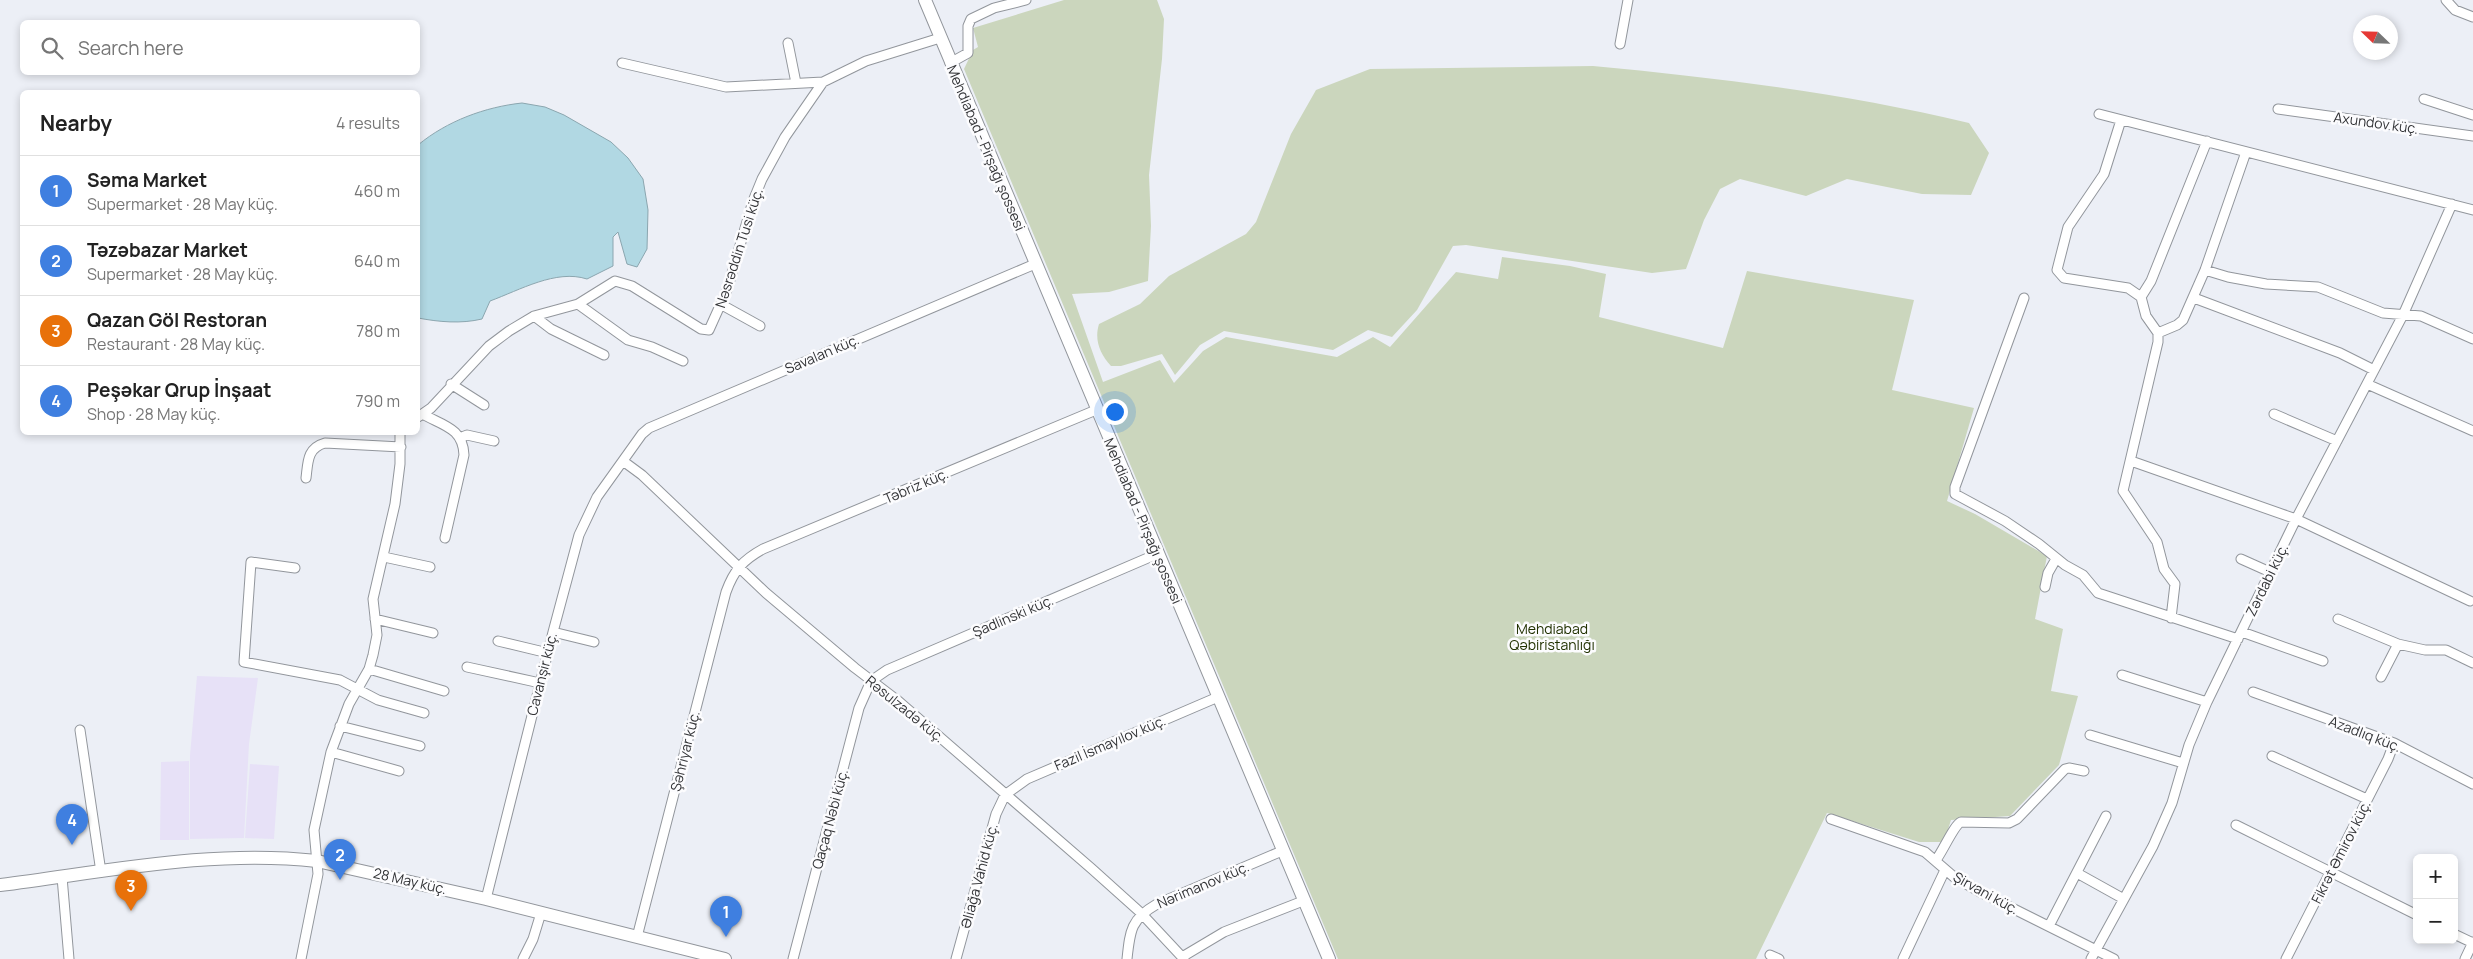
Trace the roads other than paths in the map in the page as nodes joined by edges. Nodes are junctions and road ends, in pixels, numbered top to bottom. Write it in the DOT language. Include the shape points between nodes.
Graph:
graph roads {
  1 [pos="925,0"];
  2 [pos="1026,0"];
  3 [pos="1628,0"];
  4 [pos="2446,0"];
  5 [pos="993,4"];
  6 [pos="2473,18"];
  7 [pos="940,38"];
  8 [pos="788,43"];
  9 [pos="1620,44"];
  10 [pos="622,62"];
  11 [pos="950,63"];
  12 [pos="823,82"];
  13 [pos="796,84"];
  14 [pos="2424,99"];
  15 [pos="2278,109"];
  16 [pos="2099,114"];
  17 [pos="2473,115"];
  18 [pos="2121,120"];
  19 [pos="2473,136"];
  20 [pos="2207,141"];
  21 [pos="2246,152"];
  22 [pos="2452,204"];
  23 [pos="2473,210"];
  24 [pos="1035,264"];
  25 [pos="2205,270"];
  26 [pos="2141,297"];
  27 [pos="2024,298"];
  28 [pos="2194,298"];
  29 [pos="578,304"];
  30 [pos="722,305"];
  31 [pos="2403,315"];
  32 [pos="534,316"];
  33 [pos="760,326"];
  34 [pos="2158,333"];
  35 [pos="2473,339"];
  36 [pos="604,355"];
  37 [pos="682,361"];
  38 [pos="2374,370"];
  39 [pos="451,384"];
  40 [pos="2367,384"];
  41 [pos="484,405"];
  42 [pos="1096,410"];
  43 [pos="2274,414"];
  44 [pos="421,416"];
  45 [pos="2473,431"];
  46 [pos="400,435"];
  47 [pos="462,437"];
  48 [pos="494,441"];
  49 [pos="2337,441"];
  50 [pos="401,447"];
  51 [pos="624,461"];
  52 [pos="2131,461"];
  53 [pos="306,478"];
  54 [pos="2296,520"];
  55 [pos="445,538"];
  56 [pos="1157,554"];
  57 [pos="384,556"];
  58 [pos="2056,559"];
  59 [pos="2241,559"];
  60 [pos="738,566"];
  61 [pos="430,567"];
  62 [pos="295,568"];
  63 [pos="2270,572"];
  64 [pos="2045,587"];
  65 [pos="2470,601"];
  66 [pos="2171,618"];
  67 [pos="375,619"];
  68 [pos="2338,619"];
  69 [pos="553,632"];
  70 [pos="433,633"];
  71 [pos="2240,636"];
  72 [pos="498,642"];
  73 [pos="594,642"];
  74 [pos="2398,644"];
  75 [pos="548,653"];
  76 [pos="2322,661"];
  77 [pos="2473,664"];
  78 [pos="467,667"];
  79 [pos="369,669"];
  80 [pos="2122,675"];
  81 [pos="2381,677"];
  82 [pos="871,681"];
  83 [pos="540,683"];
  84 [pos="357,689"];
  85 [pos="444,691"];
  86 [pos="2253,692"];
  87 [pos="1218,697"];
  88 [pos="2208,702"];
  89 [pos="424,713"];
  90 [pos="340,726"];
  91 [pos="80,730"];
  92 [pos="2090,735"];
  93 [pos="2394,743"];
  94 [pos="420,746"];
  95 [pos="331,752"];
  96 [pos="2272,756"];
  97 [pos="2183,763"];
  98 [pos="399,771"];
  99 [pos="2084,771"];
  100 [pos="2473,784"];
  101 [pos="1005,794"];
  102 [pos="2367,799"];
  103 [pos="2106,816"];
  104 [pos="1832,820"];
  105 [pos="2236,825"];
  106 [pos="1282,850"];
  107 [pos="1936,860"];
  108 [pos="317,861"];
  109 [pos="1945,870"];
  110 [pos="100,872"];
  111 [pos="2331,872"];
  112 [pos="2077,873"];
  113 [pos="62,877"];
  114 [pos="0,885"];
  115 [pos="2122,898"];
  116 [pos="486,899"];
  117 [pos="1304,901"];
  118 [pos="541,912"];
  119 [pos="1141,913"];
  120 [pos="2413,913"];
  121 [pos="2049,926"];
  122 [pos="2458,936"];
  123 [pos="637,937"];
  124 [pos="2473,942"];
  125 [pos="2096,950"];
  126 [pos="692,955"];
  127 [pos="1183,958"];
  128 [pos="69,959"];
  129 [pos="301,959"];
  130 [pos="523,959"];
  131 [pos="725,959"];
  132 [pos="793,959"];
  133 [pos="956,959"];
  134 [pos="1127,959"];
  135 [pos="1329,959"];
  136 [pos="1903,959"];
  137 [pos="2091,959"];
  138 [pos="2114,959"];
  139 [pos="2286,959"];
  140 [pos="2465,959"];
  1 -- 7 [label="main road, Mehdiabad - Pirşağı şossesi"];
  2 -- 5 [label="street"];
  3 -- 9 [label="street"];
  4 -- 6 [label="street" via="2455,10"];
  5 -- 11 [label="street" via="971,19 968,53"];
  7 -- 11 [label="main road, Mehdiabad - Pirşağı şossesi"];
  7 -- 12 [label="street, Nəsrəddin Tusi küç." via="866,61"];
  8 -- 13 [label="street"];
  10 -- 13 [label="street" via="726,87"];
  11 -- 24 [label="main road, Mehdiabad - Pirşağı şossesi"];
  12 -- 13 [label="street"];
  12 -- 30 [label="street, Nəsrəddin Tusi küç." via="785,137 762,179"];
  14 -- 17 [label="street"];
  15 -- 19 [label="street, Axundov küç."];
  16 -- 18 [label="street"];
  18 -- 20 [label="street"];
  18 -- 26 [label="street" via="2104,174 2068,227 2058,270 2064,278 2128,288"];
  20 -- 21 [label="street"];
  20 -- 26 [label="street" via="2151,281"];
  21 -- 22 [label="street"];
  21 -- 25 [label="street"];
  22 -- 23 [label="street"];
  22 -- 31 [label="street, Zərdabi küç."];
  24 -- 42 [label="main road, Mehdiabad - Pirşağı şossesi"];
  24 -- 51 [label="street, Savalan küç." via="649,428"];
  25 -- 28 [label="street"];
  25 -- 31 [label="street" via="2228,278 2266,284 2318,287 2383,313"];
  26 -- 34 [label="street" via="2146,316"];
  27 -- 58 [label="street" via="1967,452 1955,494 2005,521"];
  28 -- 34 [label="street" via="2183,320"];
  28 -- 38 [label="street"];
  29 -- 30 [label="street, Nəsrəddin Tusi küç." via="602,288 622,282 706,330 709,330"];
  29 -- 32 [label="street, Nəsrəddin Tusi küç."];
  29 -- 37 [label="street" via="628,340"];
  30 -- 33 [label="street"];
  31 -- 35 [label="street" via="2421,316"];
  31 -- 38 [label="street, Zərdabi küç."];
  32 -- 36 [label="street" via="551,329"];
  32 -- 39 [label="street, Nəsrəddin Tusi küç." via="489,346"];
  34 -- 52 [label="street" via="2152,375"];
  38 -- 40 [label="street, Zərdabi küç."];
  39 -- 41 [label="street"];
  39 -- 44 [label="street, Nəsrəddin Tusi küç."];
  40 -- 45 [label="street"];
  40 -- 49 [label="street, Zərdabi küç."];
  42 -- 56 [label="main road, Mehdiabad - Pirşağı şossesi"];
  42 -- 60 [label="street, Təbriz küç." via="763,549"];
  43 -- 49 [label="street"];
  44 -- 47 [label="street"];
  46 -- 50 [label="street"];
  47 -- 48 [label="street" via="468,435"];
  47 -- 55 [label="street" via="464,456"];
  49 -- 54 [label="street, Zərdabi küç."];
  50 -- 53 [label="street" via="317,445 311,451"];
  50 -- 57 [label="street" via="395,504"];
  51 -- 60 [label="street, Rəsulzadə küç."];
  51 -- 69 [label="street, Cavanşir küç." via="597,497 579,535"];
  52 -- 54 [label="street"];
  52 -- 66 [label="street" via="2122,491 2157,542 2164,569 2175,584"];
  54 -- 63 [label="street, Zərdabi küç."];
  54 -- 65 [label="street"];
  56 -- 82 [label="street, Şadlinski küç." via="886,670"];
  56 -- 87 [label="main road, Mehdiabad - Pirşağı şossesi"];
  57 -- 61 [label="street"];
  57 -- 67 [label="street" via="373,600"];
  58 -- 64 [label="street"];
  58 -- 66 [label="street" via="2083,575 2098,593"];
  59 -- 63 [label="street"];
  60 -- 82 [label="street, Rəsulzadə küç."];
  60 -- 123 [label="street, Şəhriyar küç." via="726,592"];
  62 -- 84 [label="street" via="256,561 249,565 244,662 340,680"];
  63 -- 71 [label="street, Zərdabi küç."];
  66 -- 71 [label="street"];
  67 -- 70 [label="street"];
  67 -- 79 [label="street" via="376,635"];
  68 -- 74 [label="street"];
  69 -- 73 [label="street"];
  69 -- 75 [label="street, Cavanşir küç."];
  71 -- 76 [label="street"];
  71 -- 88 [label="street, Zərdabi küç."];
  72 -- 75 [label="street"];
  74 -- 77 [label="street" via="2425,650 2446,650"];
  74 -- 81 [label="street"];
  75 -- 83 [label="street, Cavanşir küç."];
  78 -- 83 [label="street"];
  79 -- 84 [label="street"];
  79 -- 85 [label="street"];
  80 -- 88 [label="street"];
  82 -- 101 [label="street, Rəsulzadə küç."];
  82 -- 132 [label="street, Qaçaq Nəbi küç." via="859,708"];
  83 -- 116 [label="street, Cavanşir küç."];
  84 -- 89 [label="street" via="378,700"];
  84 -- 90 [label="street"];
  86 -- 93 [label="street, Azadlıq küç."];
  87 -- 101 [label="street, Fazil İsmayılov küç." via="1027,779"];
  87 -- 106 [label="main road, Mehdiabad - Pirşağı şossesi"];
  88 -- 97 [label="street, Zərdabi küç."];
  90 -- 94 [label="street"];
  90 -- 95 [label="street"];
  91 -- 110 [label="street"];
  92 -- 97 [label="street"];
  93 -- 100 [label="street, Azadlıq küç."];
  93 -- 102 [label="street, Fikrət Əmirov küç."];
  95 -- 98 [label="street"];
  95 -- 108 [label="street" via="314,830"];
  96 -- 102 [label="street"];
  97 -- 115 [label="street, Zərdabi küç." via="2160,831"];
  99 -- 107 [label="street" via="2065,770 2009,823 1956,824 1947,846"];
  101 -- 119 [label="street, Rəsulzadə küç."];
  101 -- 133 [label="street, Əliağa Vahid küç." via="996,814"];
  102 -- 111 [label="street, Fikrət Əmirov küç."];
  103 -- 112 [label="street"];
  104 -- 107 [label="street, Şirvani küç." via="1925,852"];
  105 -- 111 [label="street"];
  106 -- 117 [label="main road, Mehdiabad - Pirşağı şossesi"];
  106 -- 119 [label="street, Nərimanov küç."];
  107 -- 109 [label="street, Şirvani küç."];
  108 -- 110 [label="main road, 28 May küç." via="229,857"];
  108 -- 116 [label="main road, 28 May küç."];
  108 -- 129 [label="street" via="316,891"];
  109 -- 121 [label="street, Şirvani küç." via="1980,892"];
  109 -- 136 [label="street"];
  110 -- 113 [label="main road, 28 May küç."];
  111 -- 120 [label="street"];
  111 -- 139 [label="street, Fikrət Əmirov küç."];
  112 -- 115 [label="street"];
  112 -- 121 [label="street"];
  113 -- 114 [label="main road, 28 May küç."];
  113 -- 128 [label="street"];
  115 -- 125 [label="street, Zərdabi küç."];
  116 -- 118 [label="main road, 28 May küç."];
  117 -- 127 [label="street" via="1224,932"];
  117 -- 135 [label="main road, Mehdiabad - Pirşağı şossesi"];
  118 -- 123 [label="main road, 28 May küç."];
  118 -- 130 [label="street"];
  119 -- 127 [label="street, Rəsulzadə küç."];
  119 -- 134 [label="street, Nərimanov küç." via="1133,925"];
  121 -- 125 [label="street, Şirvani küç."];
  122 -- 124 [label="street"];
  123 -- 126 [label="main road, 28 May küç."];
  124 -- 140 [label="street"];
  125 -- 137 [label="street, Zərdabi küç."];
  125 -- 138 [label="street, Şirvani küç."];
  126 -- 131 [label="main road, 28 May küç."];
}
